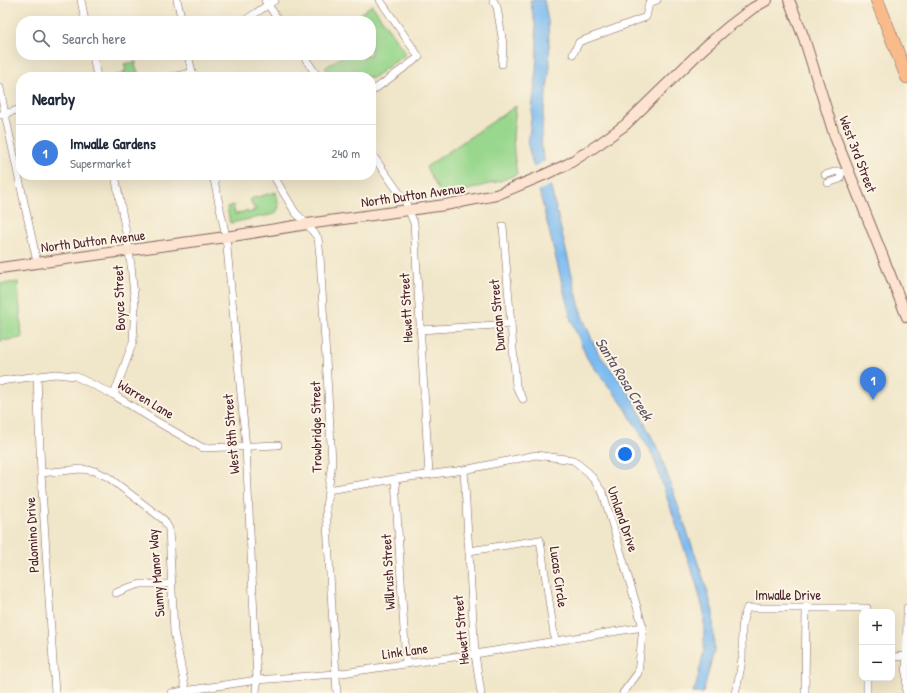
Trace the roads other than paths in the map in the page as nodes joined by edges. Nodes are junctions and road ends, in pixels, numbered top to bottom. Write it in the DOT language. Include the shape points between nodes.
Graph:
graph roads {
  1 [pos="81,0"];
  2 [pos="177,0"];
  3 [pos="275,0"];
  4 [pos="380,0"];
  5 [pos="493,0"];
  6 [pos="657,0"];
  7 [pos="767,0"];
  8 [pos="789,0"];
  9 [pos="877,0"];
  10 [pos="266,2"];
  11 [pos="648,2"];
  12 [pos="84,16"];
  13 [pos="181,16"];
  14 [pos="250,16"];
  15 [pos="276,16"];
  16 [pos="573,54"];
  17 [pos="94,60"];
  18 [pos="189,60"];
  19 [pos="306,60"];
  20 [pos="502,64"];
  21 [pos="96,72"];
  22 [pos="192,72"];
  23 [pos="315,72"];
  24 [pos="907,77"];
  25 [pos="0,88"];
  26 [pos="376,88"];
  27 [pos="16,110"];
  28 [pos="2,114"];
  29 [pos="376,160"];
  30 [pos="844,172"];
  31 [pos="16,173"];
  32 [pos="825,175"];
  33 [pos="18,180"];
  34 [pos="116,180"];
  35 [pos="214,180"];
  36 [pos="276,180"];
  37 [pos="828,183"];
  38 [pos="409,210"];
  39 [pos="307,224"];
  40 [pos="503,226"];
  41 [pos="226,237"];
  42 [pos="129,250"];
  43 [pos="37,262"];
  44 [pos="0,268"];
  45 [pos="907,317"];
  46 [pos="511,324"];
  47 [pos="420,330"];
  48 [pos="37,376"];
  49 [pos="0,381"];
  50 [pos="114,394"];
  51 [pos="524,399"];
  52 [pos="278,445"];
  53 [pos="246,447"];
  54 [pos="464,470"];
  55 [pos="42,473"];
  56 [pos="429,474"];
  57 [pos="395,479"];
  58 [pos="328,490"];
  59 [pos="469,550"];
  60 [pos="171,584"];
  61 [pos="116,593"];
  62 [pos="806,607"];
  63 [pos="907,608"];
  64 [pos="859,610"];
  65 [pos="643,627"];
  66 [pos="555,641"];
  67 [pos="475,654"];
  68 [pos="907,656"];
  69 [pos="895,657"];
  70 [pos="406,664"];
  71 [pos="335,674"];
  72 [pos="257,680"];
  73 [pos="867,681"];
  74 [pos="186,691"];
  75 [pos="54,693"];
  76 [pos="171,693"];
  77 [pos="256,693"];
  78 [pos="336,693"];
  79 [pos="481,693"];
  80 [pos="623,693"];
  81 [pos="735,693"];
  82 [pos="805,693"];
  83 [pos="867,693"];
  84 [pos="906,693"];
  1 -- 12 [label="street"];
  2 -- 13 [label="street"];
  3 -- 10 [label="street"];
  4 -- 26 [label="street" via="419,57"];
  5 -- 20 [label="street" via="498,7 503,44"];
  6 -- 11 [label="street"];
  7 -- 38 [label="main road, North Dutton Avenue" via="753,8 704,48 624,125 568,164 496,195 446,206"];
  8 -- 30 [label="main road, West 3rd Street" via="804,38"];
  9 -- 24 [label="highway"];
  10 -- 14 [label="street"];
  10 -- 15 [label="street"];
  11 -- 16 [label="street" via="646,18 579,42"];
  17 -- 21 [label="street"];
  18 -- 22 [label="street"];
  19 -- 23 [label="street"];
  25 -- 28 [label="street"];
  27 -- 28 [label="street"];
  28 -- 31 [label="street"];
  29 -- 38 [label="street, Hewett Street"];
  30 -- 32 [label="street" via="837,171"];
  30 -- 37 [label="street" via="840,179"];
  30 -- 45 [label="main road, West 3rd Street"];
  33 -- 43 [label="street"];
  34 -- 42 [label="street, Boyce Street"];
  35 -- 41 [label="street, West 8th Street"];
  36 -- 39 [label="street, Trowbridge Street" via="295,212"];
  38 -- 39 [label="main road, North Dutton Avenue"];
  38 -- 47 [label="street, Hewett Street" via="414,223"];
  39 -- 41 [label="main road, North Dutton Avenue"];
  39 -- 58 [label="street, Trowbridge Street" via="318,238 320,256 332,462"];
  40 -- 46 [label="street, Duncan Street"];
  41 -- 42 [label="main road, North Dutton Avenue"];
  41 -- 53 [label="street, West 8th Street"];
  42 -- 43 [label="main road, North Dutton Avenue"];
  42 -- 50 [label="street, Boyce Street" via="134,305 133,342"];
  43 -- 44 [label="main road, North Dutton Avenue"];
  46 -- 47 [label="street"];
  46 -- 51 [label="street, Duncan Street" via="516,386"];
  47 -- 56 [label="street, Hewett Street"];
  48 -- 49 [label="street, Warren Lane"];
  48 -- 50 [label="street, Warren Lane" via="74,376"];
  48 -- 55 [label="street, Palomino Drive"];
  50 -- 53 [label="street, Warren Lane" via="203,448"];
  52 -- 53 [label="street, Warren Lane"];
  53 -- 72 [label="street, West 8th Street"];
  54 -- 56 [label="street, Umland Drive"];
  54 -- 59 [label="street, Hewett Street"];
  54 -- 65 [label="street, Umland Drive" via="536,455 573,460 589,473 603,493"];
  55 -- 60 [label="street, Sunny Manor Way" via="81,469 95,471 108,477 164,520 169,529"];
  55 -- 75 [label="street, Palomino Drive"];
  56 -- 57 [label="street, Umland Drive"];
  57 -- 58 [label="street, Umland Drive"];
  57 -- 70 [label="street, Willrush Street"];
  58 -- 71 [label="street, Trowbridge Street" via="326,507"];
  59 -- 66 [label="street, Lucas Circle" via="540,540"];
  59 -- 67 [label="street, Hewett Street"];
  60 -- 61 [label="street" via="141,584"];
  60 -- 74 [label="street, Sunny Manor Way" via="174,632"];
  62 -- 64 [label="street, Imwalle Drive"];
  62 -- 81 [label="street, Imwalle Drive" via="747,608 744,614 742,657"];
  62 -- 82 [label="street"];
  63 -- 68 [label="street"];
  65 -- 66 [label="street, Link Lane"];
  65 -- 80 [label="street, Umland Drive" via="638,673"];
  66 -- 67 [label="street, Link Lane"];
  67 -- 70 [label="street, Link Lane"];
  67 -- 79 [label="street, Hewett Street"];
  68 -- 69 [label="street"];
  68 -- 84 [label="street"];
  70 -- 71 [label="street, Link Lane"];
  71 -- 72 [label="street, Link Lane"];
  71 -- 78 [label="street, Trowbridge Street"];
  72 -- 74 [label="street, Link Lane"];
  72 -- 77 [label="street, West 8th Street"];
  73 -- 83 [label="street"];
  74 -- 76 [label="street, Link Lane"];
}
